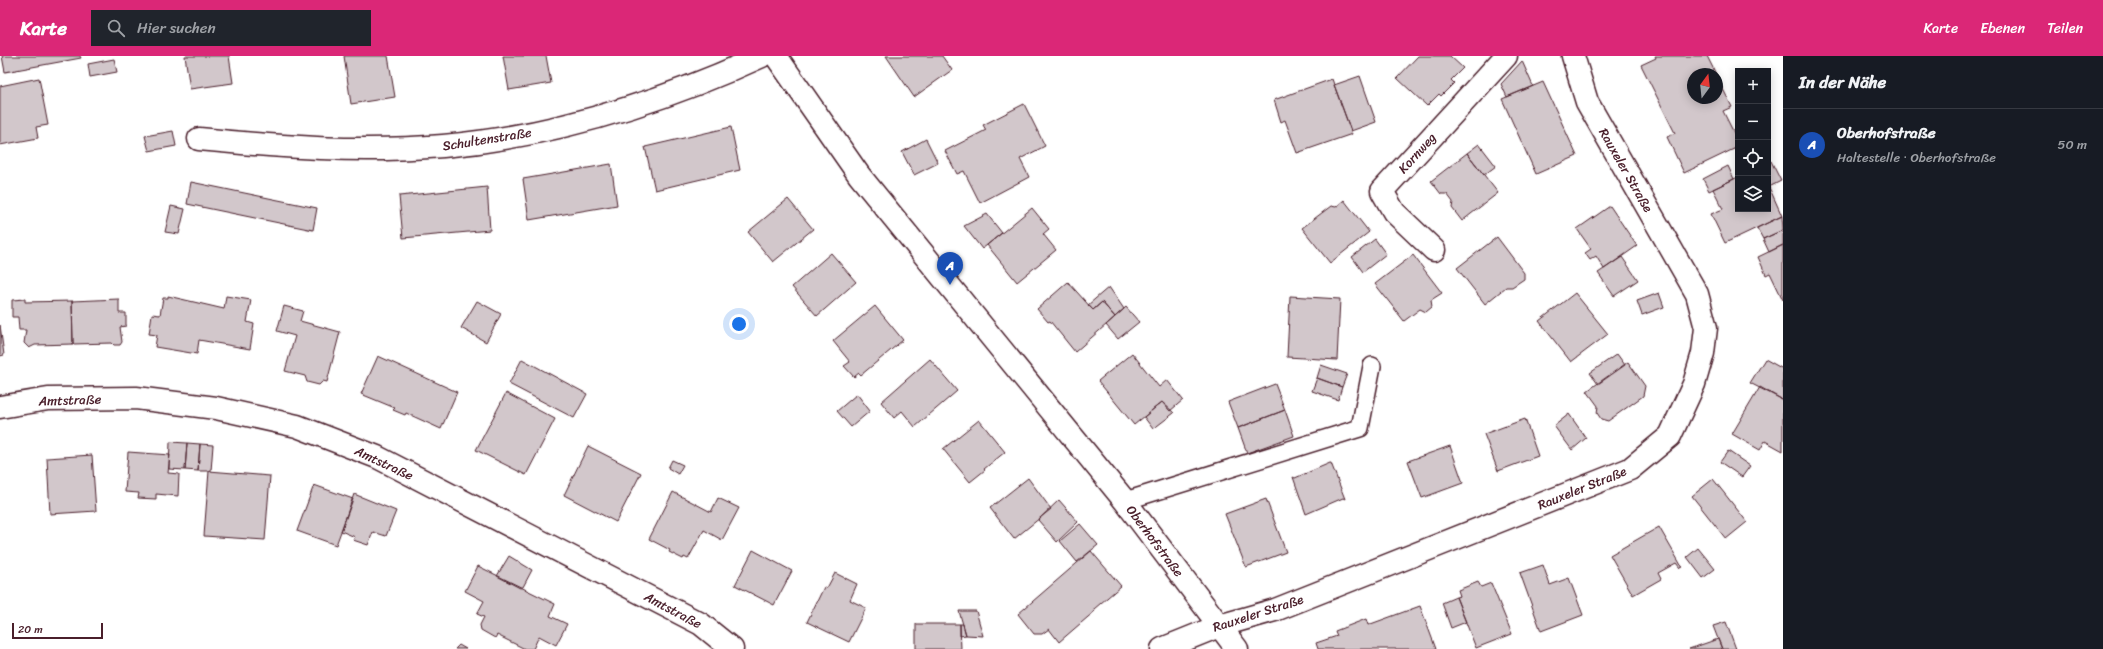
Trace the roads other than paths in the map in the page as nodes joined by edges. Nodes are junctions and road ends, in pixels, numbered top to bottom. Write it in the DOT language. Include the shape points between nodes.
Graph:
graph roads {
  1 [pos="762,56"];
  2 [pos="776,56"];
  3 [pos="1506,56"];
  4 [pos="1573,56"];
  5 [pos="199,140"];
  6 [pos="1434,250"];
  7 [pos="1372,366"];
  8 [pos="0,407"];
  9 [pos="1125,501"];
  10 [pos="1219,626"];
  11 [pos="732,649"];
  12 [pos="1162,649"];
  13 [pos="1237,649"];
  1 -- 5 [label="street, Schultenstraße" via="671,95 598,118 444,146 291,148"];
  2 -- 9 [label="street, Oberhofstraße" via="867,186"];
  3 -- 6 [label="street, Kornweg" via="1382,191 1394,212"];
  4 -- 10 [label="street, Rauxeler Straße" via="1587,102 1697,294 1706,328 1703,353 1694,384 1670,436 1630,470 1275,610"];
  7 -- 9 [label="lane" via="1360,428"];
  8 -- 11 [label="street, Amtstraße" via="48,399 136,398 216,408 297,426 384,461 701,624"];
  9 -- 10 [label="street, Oberhofstraße"];
  10 -- 12 [label="street, Rauxeler Straße"];
  10 -- 13 [label="street, Oberhofstraße"];
}
